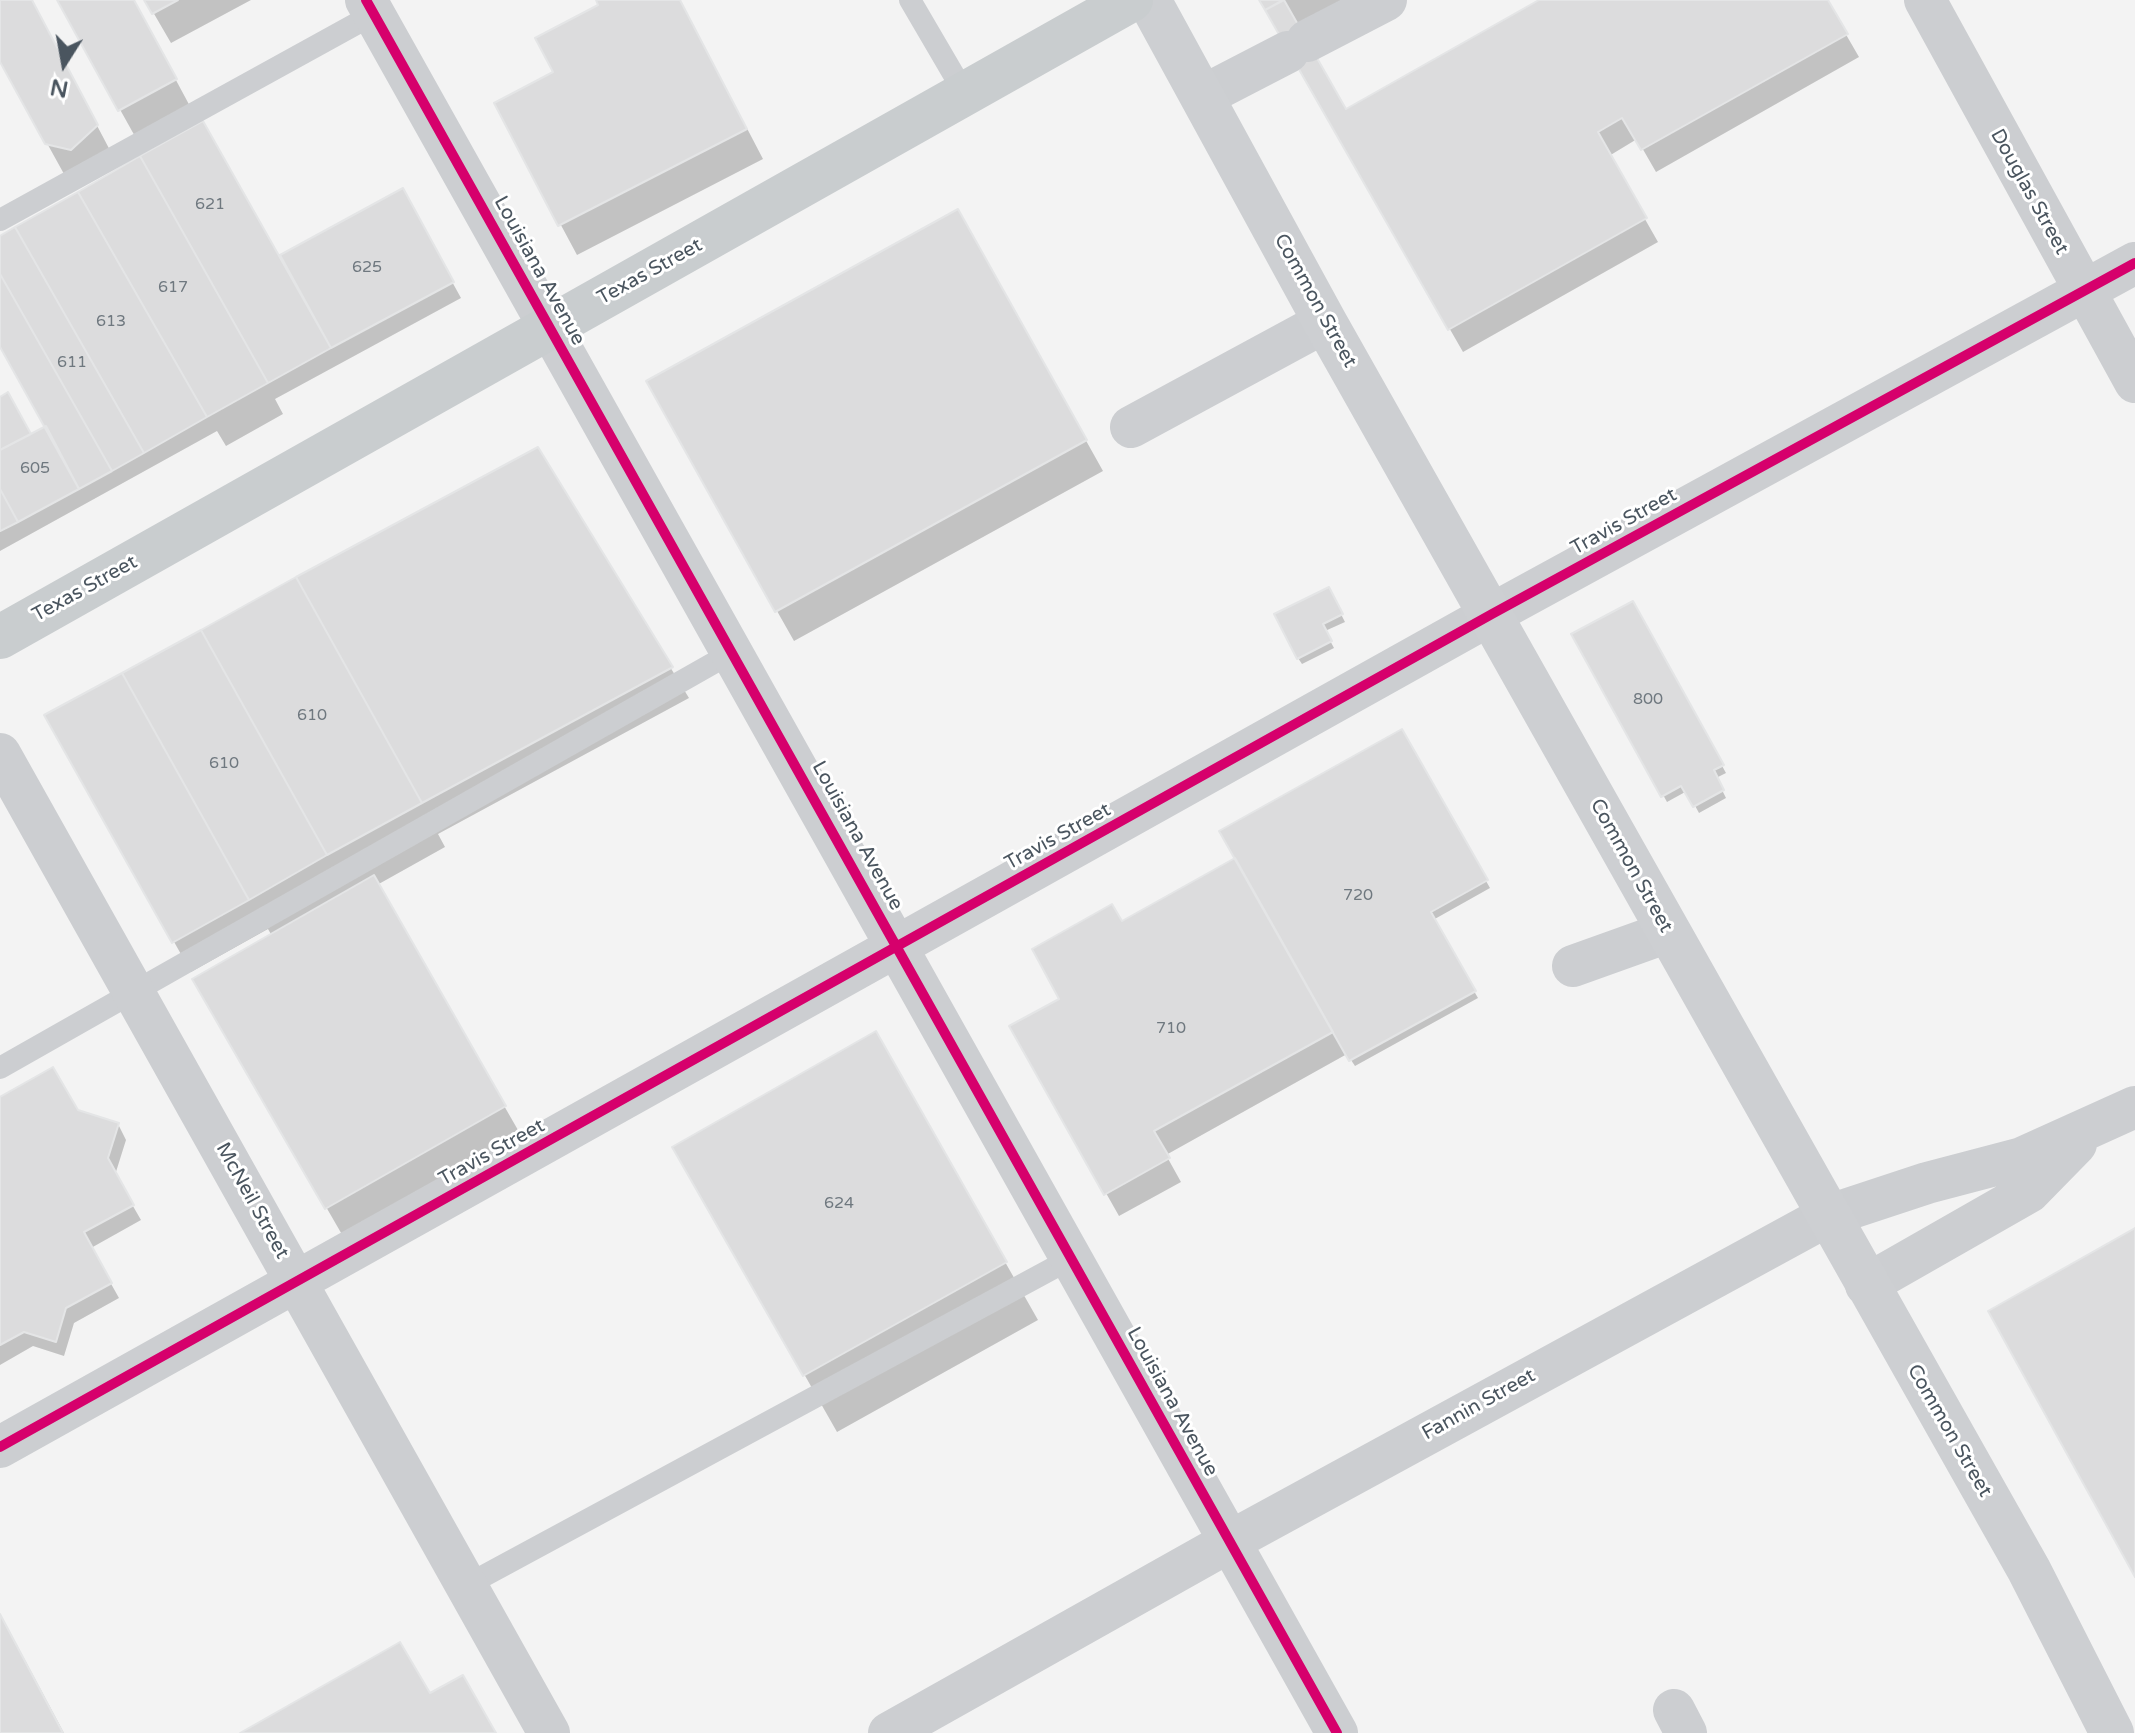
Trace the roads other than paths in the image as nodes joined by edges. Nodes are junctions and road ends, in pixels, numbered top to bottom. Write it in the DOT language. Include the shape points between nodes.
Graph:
graph roads {
  1 [pos="910,0"];
  2 [pos="1131,0"];
  3 [pos="1149,0"];
  4 [pos="1386,0"];
  5 [pos="1925,0"];
  6 [pos="370,4"];
  7 [pos="965,94"];
  8 [pos="1203,96"];
  9 [pos="0,220"];
  10 [pos="2135,263"];
  11 [pos="2084,292"];
  12 [pos="1325,322"];
  13 [pos="551,328"];
  14 [pos="2135,382"];
  15 [pos="1131,427"];
  16 [pos="1492,614"];
  17 [pos="0,637"];
  18 [pos="733,652"];
  19 [pos="0,754"];
  20 [pos="1668,932"];
  21 [pos="898,947"];
  22 [pos="1573,966"];
  23 [pos="135,993"];
  24 [pos="0,1068"];
  25 [pos="2135,1107"];
  26 [pos="2091,1129"];
  27 [pos="1827,1216"];
  28 [pos="1072,1258"];
  29 [pos="297,1283"];
  30 [pos="1866,1285"];
  31 [pos="0,1447"];
  32 [pos="1229,1542"];
  33 [pos="467,1585"];
  34 [pos="549,1733"];
  35 [pos="889,1733"];
  36 [pos="1337,1733"];
  37 [pos="2112,1733"];
  1 -- 7 [label="lane"];
  2 -- 7 [label="main road, Texas Street"];
  3 -- 8 [label="main road, Common Street"];
  4 -- 8 [label="street"];
  5 -- 11 [label="street, Douglas Street"];
  6 -- 9 [label="lane"];
  6 -- 13 [label="street, Louisiana Avenue"];
  7 -- 13 [label="main road, Texas Street"];
  8 -- 12 [label="main road, Common Street"];
  10 -- 11 [label="street, Travis Street"];
  11 -- 14 [label="street, Douglas Street"];
  11 -- 16 [label="street, Travis Street"];
  12 -- 15 [label="street"];
  12 -- 16 [label="main road, Common Street"];
  13 -- 17 [label="main road, Texas Street"];
  13 -- 18 [label="street, Louisiana Avenue"];
  16 -- 20 [label="main road, Common Street"];
  16 -- 21 [label="street, Travis Street"];
  18 -- 21 [label="street, Louisiana Avenue"];
  18 -- 23 [label="lane"];
  19 -- 23 [label="street, McNeil Street"];
  20 -- 22 [label="street"];
  20 -- 27 [label="main road, Common Street"];
  21 -- 28 [label="street, Louisiana Avenue"];
  21 -- 29 [label="street, Travis Street"];
  23 -- 24 [label="lane"];
  23 -- 29 [label="street, McNeil Street"];
  25 -- 26 [label="street, Fannin Street"];
  26 -- 27 [label="street, Fannin Street" via="2022,1158"];
  26 -- 30 [label="street, Fannin Street" via="2029,1192"];
  27 -- 30 [label="main road, Common Street"];
  27 -- 32 [label="street, Fannin Street"];
  28 -- 32 [label="street, Louisiana Avenue"];
  28 -- 33 [label="lane"];
  29 -- 31 [label="street, Travis Street"];
  29 -- 33 [label="street, McNeil Street"];
  30 -- 37 [label="main road, Common Street" via="2029,1570"];
  32 -- 35 [label="street, Fannin Street"];
  32 -- 36 [label="street, Louisiana Avenue"];
  33 -- 34 [label="street, McNeil Street"];
}
